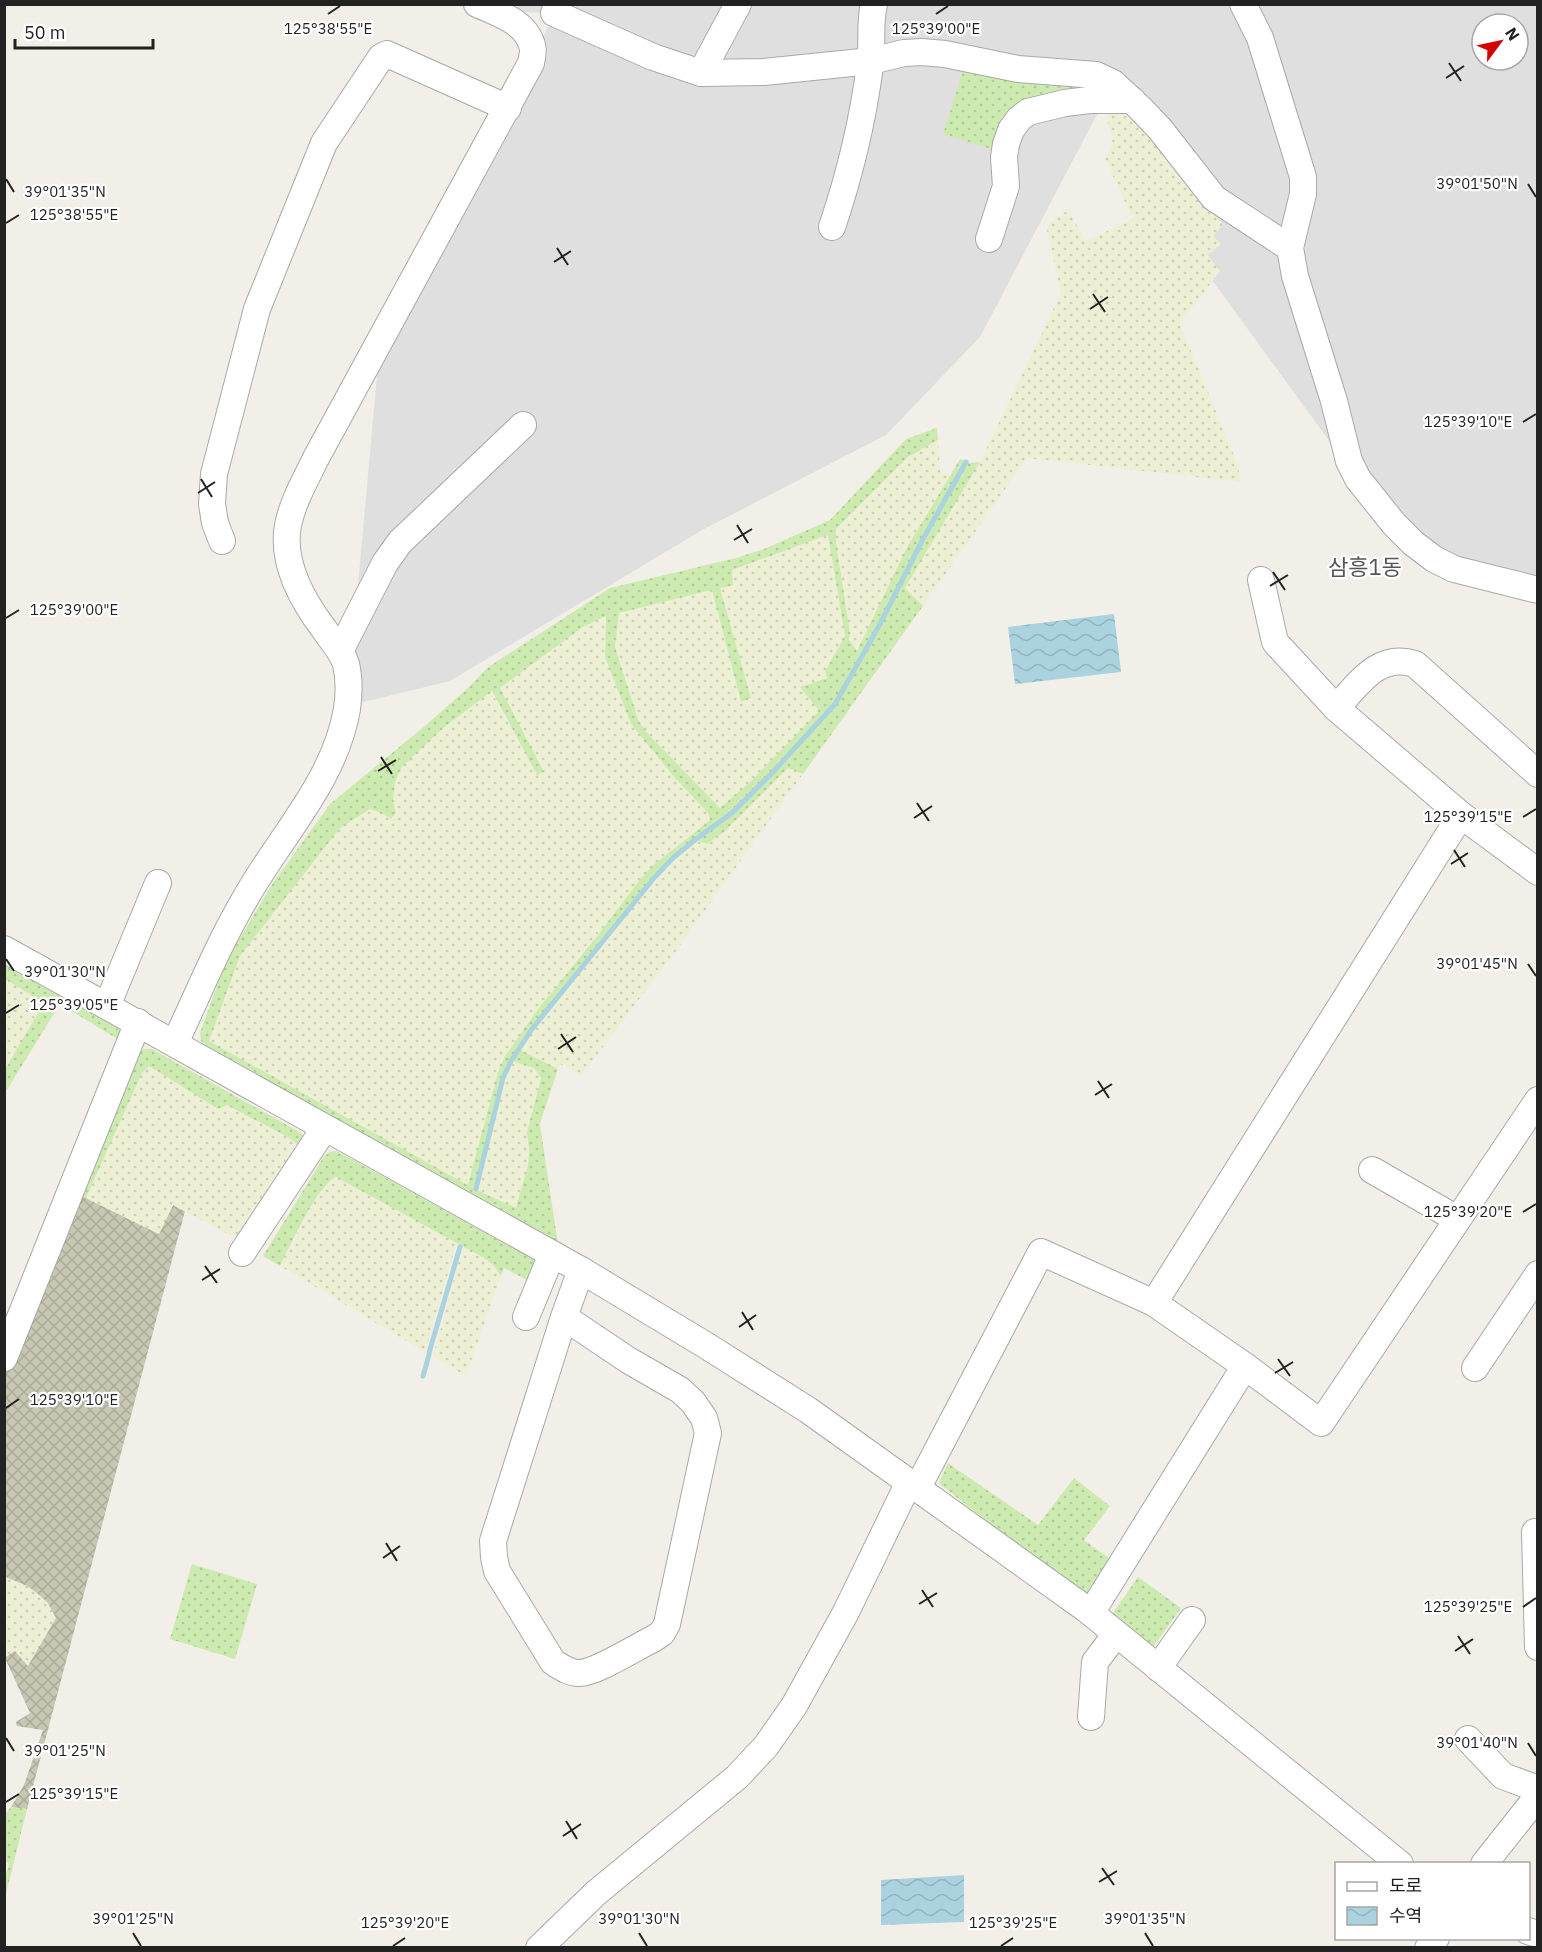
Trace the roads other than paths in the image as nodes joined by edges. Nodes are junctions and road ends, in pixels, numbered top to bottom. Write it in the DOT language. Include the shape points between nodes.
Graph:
graph roads {
  1 [pos="477,4"];
  2 [pos="738,4"];
  3 [pos="874,4"];
  4 [pos="1243,4"];
  5 [pos="559,9"];
  6 [pos="524,29"];
  7 [pos="871,61"];
  8 [pos="701,73"];
  9 [pos="1132,100"];
  10 [pos="508,108"];
  11 [pos="832,227"];
  12 [pos="989,239"];
  13 [pos="1290,248"];
  14 [pos="523,425"];
  15 [pos="222,541"];
  16 [pos="1261,580"];
  17 [pos="1538,590"];
  18 [pos="340,651"];
  19 [pos="1336,708"];
  20 [pos="1534,763"];
  21 [pos="1461,815"];
  22 [pos="1538,872"];
  23 [pos="158,883"];
  24 [pos="4,949"];
  25 [pos="107,1006"];
  26 [pos="138,1022"];
  27 [pos="175,1043"];
  28 [pos="1538,1100"];
  29 [pos="324,1129"];
  30 [pos="1372,1170"];
  31 [pos="1457,1220"];
  32 [pos="242,1253"];
  33 [pos="552,1254"];
  34 [pos="581,1270"];
  35 [pos="1538,1274"];
  36 [pos="1154,1303"];
  37 [pos="526,1317"];
  38 [pos="564,1317"];
  39 [pos="4,1358"];
  40 [pos="1245,1366"];
  41 [pos="1475,1368"];
  42 [pos="913,1485"];
  43 [pos="1535,1533"];
  44 [pos="1091,1613"];
  45 [pos="1192,1620"];
  46 [pos="1116,1634"];
  47 [pos="1538,1647"];
  48 [pos="1158,1668"];
  49 [pos="1091,1717"];
  50 [pos="1468,1739"];
  51 [pos="1538,1789"];
  52 [pos="1538,1796"];
  53 [pos="1399,1862"];
  54 [pos="1486,1862"];
  55 [pos="539,1947"];
  1 -- 6 [label="street"];
  2 -- 8 [label="street"];
  3 -- 7 [label="street"];
  4 -- 13 [label="street" via="1268,61 1303,177 1303,194"];
  5 -- 6 [label="street"];
  5 -- 8 [label="street" via="653,57"];
  6 -- 10 [label="street" via="533,46 531,63"];
  7 -- 8 [label="street" via="764,72"];
  7 -- 9 [label="street" via="922,52 1018,69 1096,75 1113,83"];
  7 -- 11 [label="street" via="858,138"];
  9 -- 12 [label="street" via="1065,103 1028,112 1019,119 1006,144 1006,186"];
  9 -- 13 [label="street" via="1214,198"];
  10 -- 15 [label="street" via="387,54 381,57 324,143 257,309 214,474 212,504"];
  10 -- 18 [label="street" via="316,458 293,508 288,527 290,565 312,613"];
  13 -- 17 [label="street" via="1349,461 1358,479 1394,524 1434,560 1454,569"];
  14 -- 18 [label="street" via="400,542"];
  16 -- 19 [label="street" via="1275,642"];
  18 -- 27 [label="street" via="348,688 342,735 313,795 249,892"];
  19 -- 20 [label="street" via="1372,670 1383,663 1403,660 1415,664"];
  19 -- 21 [label="street"];
  21 -- 22 [label="street"];
  21 -- 36 [label="street"];
  23 -- 25 [label="street"];
  24 -- 25 [label="street"];
  25 -- 26 [label="street"];
  26 -- 27 [label="street"];
  26 -- 39 [label="street"];
  27 -- 29 [label="street"];
  28 -- 31 [label="street"];
  29 -- 32 [label="street"];
  29 -- 33 [label="street"];
  30 -- 31 [label="street"];
  31 -- 40 [label="street" via="1321,1423"];
  33 -- 34 [label="street"];
  33 -- 37 [label="street"];
  34 -- 38 [label="street"];
  34 -- 42 [label="street" via="808,1410"];
  35 -- 41 [label="street"];
  36 -- 40 [label="street"];
  36 -- 42 [label="street" via="1041,1252"];
  38 -- 38 [label="street" via="493,1541 497,1571 553,1662 580,1673 653,1639 668,1624 708,1433 704,1418 680,1390"];
  40 -- 44 [label="street"];
  42 -- 44 [label="street"];
  42 -- 55 [label="street" via="794,1706 766,1746 737,1777 596,1893"];
  43 -- 47 [label="street"];
  44 -- 46 [label="street"];
  45 -- 48 [label="street"];
  46 -- 48 [label="street"];
  46 -- 49 [label="street" via="1095,1662"];
  48 -- 53 [label="street"];
  50 -- 51 [label="street" via="1503,1776"];
  52 -- 54 [label="street"];
}
